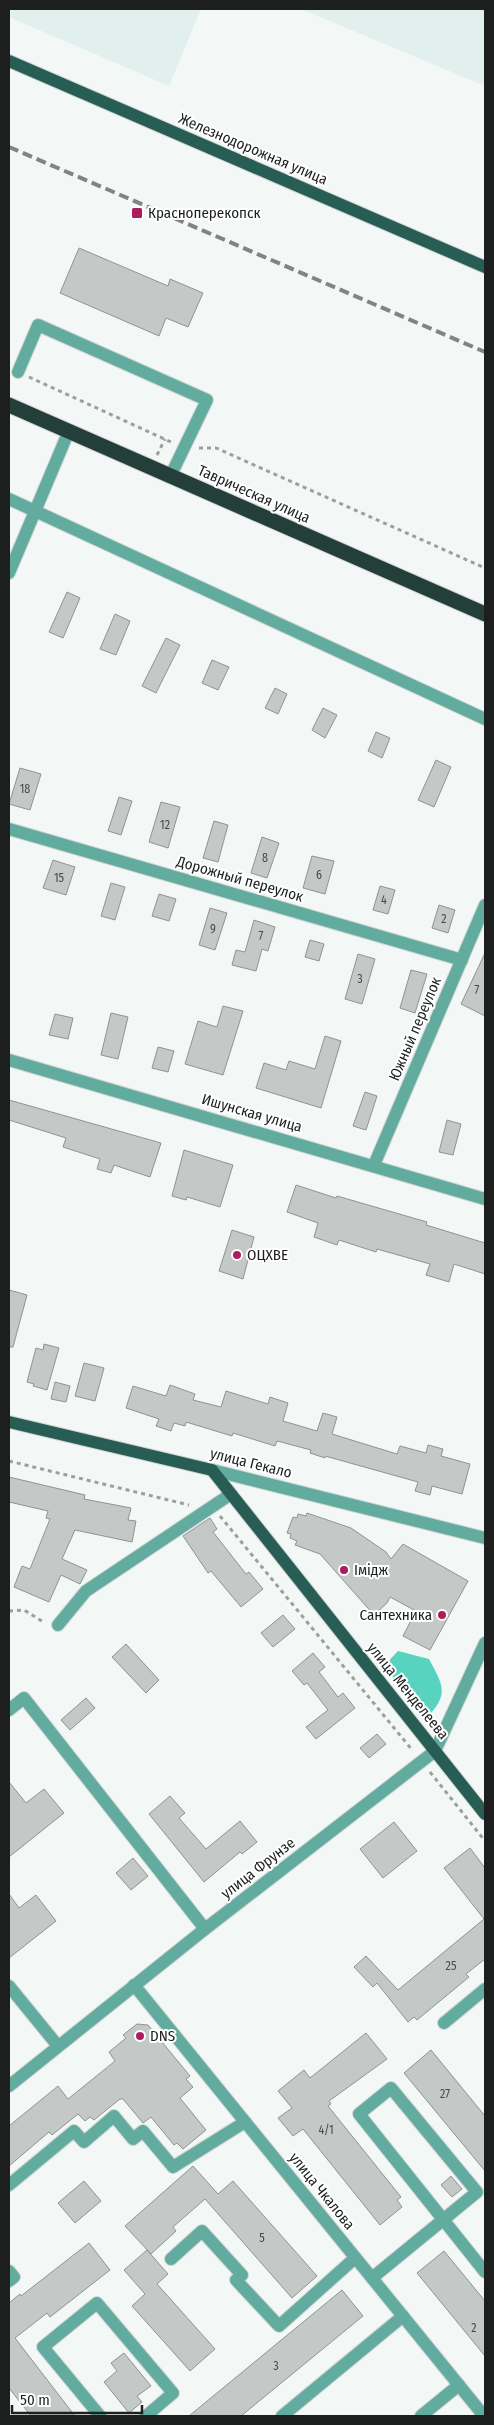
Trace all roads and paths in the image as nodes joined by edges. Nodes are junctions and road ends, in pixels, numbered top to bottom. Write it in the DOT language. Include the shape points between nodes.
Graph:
graph roads {
  1 [pos="9,61"];
  2 [pos="485,267"];
  3 [pos="18,372"];
  4 [pos="9,406"];
  5 [pos="68,433"];
  6 [pos="184,448"];
  7 [pos="170,477"];
  8 [pos="9,499"];
  9 [pos="36,511"];
  10 [pos="485,568"];
  11 [pos="9,573"];
  12 [pos="485,614"];
  13 [pos="485,719"];
  14 [pos="9,829"];
  15 [pos="485,905"];
  16 [pos="462,960"];
  17 [pos="9,1060"];
  18 [pos="374,1166"];
  19 [pos="485,1199"];
  20 [pos="9,1422"];
  21 [pos="9,1461"];
  22 [pos="212,1470"];
  23 [pos="231,1494"];
  24 [pos="208,1510"];
  25 [pos="485,1538"];
  26 [pos="9,1611"];
  27 [pos="58,1625"];
  28 [pos="485,1643"];
  29 [pos="9,1710"];
  30 [pos="435,1751"];
  31 [pos="422,1762"];
  32 [pos="485,1814"];
  33 [pos="485,1842"];
  34 [pos="205,1929"];
  35 [pos="134,1985"];
  36 [pos="9,1986"];
  37 [pos="485,1989"];
  38 [pos="444,2023"];
  39 [pos="58,2046"];
  40 [pos="9,2086"];
  41 [pos="245,2122"];
  42 [pos="9,2185"];
  43 [pos="444,2219"];
  44 [pos="356,2258"];
  45 [pos="171,2259"];
  46 [pos="9,2271"];
  47 [pos="485,2272"];
  48 [pos="372,2278"];
  49 [pos="9,2281"];
  50 [pos="403,2316"];
  51 [pos="459,2385"];
  52 [pos="100,2416"];
  53 [pos="146,2416"];
  54 [pos="282,2416"];
  55 [pos="421,2416"];
  56 [pos="484,2416"];
  1 -- 2 [label="main road, Железнодорожная улица"];
  3 -- 6 [label="path"];
  3 -- 6 [label="street" via="38,326 207,400"];
  4 -- 5 [label="highway, Таврическая улица"];
  5 -- 7 [label="highway, Таврическая улица"];
  5 -- 9 [label="street"];
  6 -- 7 [label="street"];
  6 -- 10 [label="path" via="216,448"];
  7 -- 12 [label="highway, Таврическая улица"];
  8 -- 9 [label="street"];
  9 -- 11 [label="street"];
  9 -- 13 [label="street"];
  14 -- 16 [label="street, Дорожный переулок"];
  15 -- 16 [label="street, Южный переулок"];
  16 -- 18 [label="street, Южный переулок"];
  17 -- 18 [label="street, Ишунская улица"];
  18 -- 19 [label="street, Ишунская улица"];
  20 -- 22 [label="main road, улица Гекало"];
  21 -- 24 [label="path"];
  22 -- 23 [label="main road, улица Менделеева"];
  22 -- 25 [label="street, улица Гекало"];
  23 -- 24 [label="street"];
  23 -- 30 [label="main road, улица Менделеева"];
  24 -- 27 [label="street" via="86,1591"];
  24 -- 31 [label="path" via="219,1515"];
  26 -- 27 [label="path" via="24,1610 46,1623"];
  28 -- 30 [label="street, улица Фрунзе"];
  29 -- 34 [label="street" via="24,1698"];
  30 -- 31 [label="street, улица Фрунзе"];
  30 -- 32 [label="main road, улица Менделеева"];
  31 -- 33 [label="path"];
  31 -- 34 [label="street, улица Фрунзе"];
  34 -- 35 [label="street, улица Фрунзе"];
  35 -- 39 [label="street, улица Фрунзе"];
  35 -- 41 [label="street, улица Чкалова"];
  36 -- 39 [label="street"];
  37 -- 38 [label="street"];
  39 -- 40 [label="street, улица Фрунзе"];
  41 -- 42 [label="street" via="174,2167 143,2131 133,2139 114,2116 84,2142 74,2131"];
  41 -- 44 [label="street, улица Чкалова"];
  43 -- 43 [label="street" via="359,2114 391,2088 477,2192"];
  43 -- 47 [label="street"];
  43 -- 48 [label="street"];
  44 -- 45 [label="street" via="279,2326 236,2280 242,2274 202,2231"];
  44 -- 48 [label="street, улица Чкалова"];
  46 -- 49 [label="street" via="14,2278"];
  48 -- 50 [label="street, улица Чкалова"];
  50 -- 51 [label="street, улица Чкалова"];
  50 -- 54 [label="street"];
  51 -- 55 [label="street"];
  51 -- 56 [label="street, улица Чкалова"];
  52 -- 53 [label="street" via="44,2347 97,2302 173,2393"];
}
